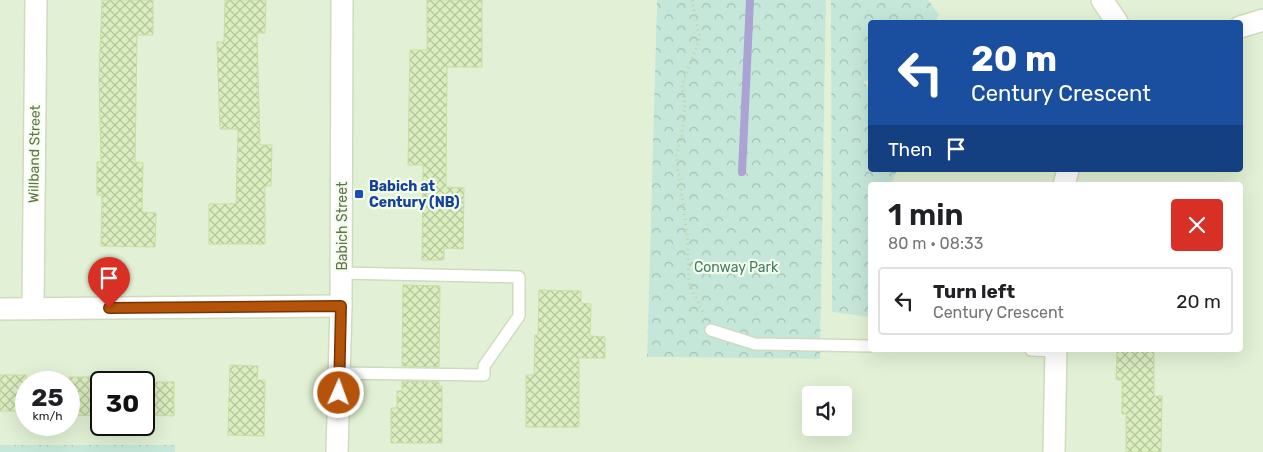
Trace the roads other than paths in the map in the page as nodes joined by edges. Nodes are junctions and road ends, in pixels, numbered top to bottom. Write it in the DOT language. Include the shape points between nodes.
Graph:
graph roads {
  1 [pos="36,0"];
  2 [pos="342,0"];
  3 [pos="1102,0"];
  4 [pos="1116,20"];
  5 [pos="1263,20"];
  6 [pos="1243,26"];
  7 [pos="341,273"];
  8 [pos="341,306"];
  9 [pos="33,308"];
  10 [pos="0,309"];
  11 [pos="711,330"];
  12 [pos="868,346"];
  13 [pos="1056,352"];
  14 [pos="339,373"];
  15 [pos="337,452"];
  16 [pos="1054,452"];
  1 -- 9 [label="street, Willband Street"];
  2 -- 7 [label="street, Babich Street"];
  3 -- 4 [label="street"];
  5 -- 6 [label="street"];
  7 -- 8 [label="street, Babich Street"];
  7 -- 14 [label="lane" via="519,277 520,316 484,366 484,376"];
  8 -- 9 [label="street"];
  8 -- 14 [label="street, Babich Street"];
  9 -- 10 [label="street"];
  11 -- 12 [label="lane" via="755,344"];
  13 -- 16 [label="street"];
  14 -- 15 [label="street, Babich Street"];
}
